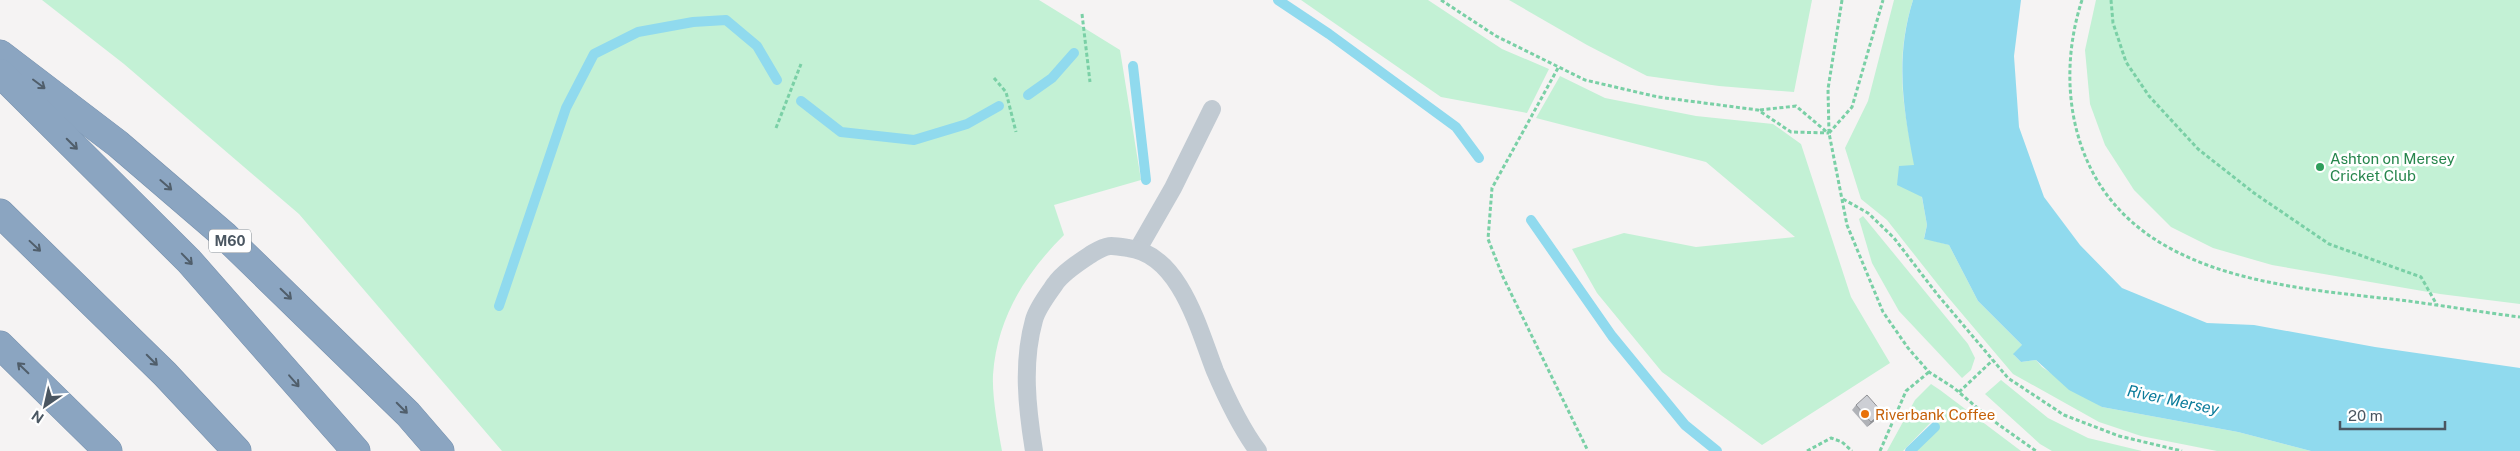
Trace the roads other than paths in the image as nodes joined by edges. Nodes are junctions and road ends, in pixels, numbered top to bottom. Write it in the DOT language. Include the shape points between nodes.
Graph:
graph roads {
  1 [pos="0,54"];
  2 [pos="0,73"];
  3 [pos="1212,109"];
  4 [pos="0,213"];
  5 [pos="1138,249"];
  6 [pos="0,345"];
  7 [pos="108,451"];
  8 [pos="237,451"];
  9 [pos="356,451"];
  10 [pos="440,451"];
  11 [pos="1034,451"];
  12 [pos="1258,451"];
  1 -- 10 [label="highway, M60, one-way" via="118,144 224,235 408,414"];
  2 -- 9 [label="highway, M60, one-way" via="189,261"];
  3 -- 5 [label="lane"];
  4 -- 8 [label="highway, one-way" via="165,374"];
  5 -- 11 [label="lane" via="1107,245 1083,260 1056,282 1034,318 1027,398"];
  5 -- 12 [label="lane" via="1162,264 1188,300 1216,372 1246,435"];
  7 -- 6 [label="highway, one-way"];
}
